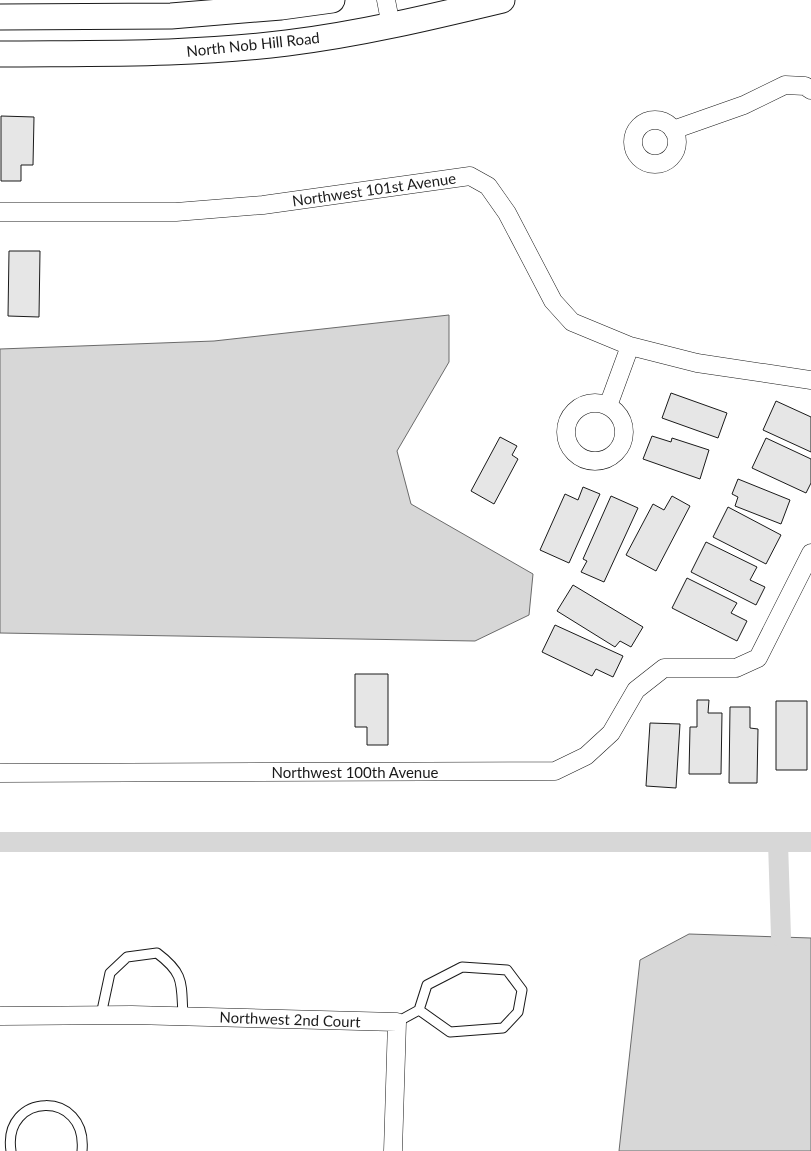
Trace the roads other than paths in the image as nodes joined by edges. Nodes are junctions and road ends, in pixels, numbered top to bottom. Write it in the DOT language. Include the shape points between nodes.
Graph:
graph roads {
  1 [pos="332,0"];
  2 [pos="386,0"];
  3 [pos="502,0"];
  4 [pos="0,17"];
  5 [pos="391,26"];
  6 [pos="0,54"];
  7 [pos="811,90"];
  8 [pos="673,130"];
  9 [pos="0,212"];
  10 [pos="630,346"];
  11 [pos="811,380"];
  12 [pos="608,406"];
  13 [pos="811,553"];
  14 [pos="0,773"];
  15 [pos="419,1010"];
  16 [pos="101,1015"];
  17 [pos="0,1016"];
  18 [pos="183,1016"];
  19 [pos="397,1022"];
  20 [pos="11,1151"];
  21 [pos="82,1151"];
  22 [pos="393,1151"];
  1 -- 4 [label="main road" via="171,16"];
  2 -- 5 [label="street"];
  3 -- 5 [label="main road, North Nob Hill Road"];
  5 -- 6 [label="main road, North Nob Hill Road" via="287,43 174,52"];
  7 -- 8 [label="street" via="805,86 785,85 744,105"];
  9 -- 10 [label="street, Northwest 101st Avenue" via="176,212 263,205 470,176 488,186 507,213 554,300 572,322"];
  10 -- 11 [label="street, Northwest 101st Avenue" via="697,363"];
  10 -- 12 [label="street"];
  13 -- 14 [label="street, Northwest 100th Avenue" via="758,658 736,668 664,668 636,690 611,733 586,756 556,771"];
  15 -- 15 [label="lane" via="427,986 462,967 507,970 522,990 518,1012 503,1028 450,1032"];
  15 -- 19 [label="lane"];
  16 -- 17 [label="street, Northwest 2nd Court"];
  16 -- 18 [label="street, Northwest 2nd Court"];
  16 -- 18 [label="lane" via="110,973 127,957 157,953 171,963 181,978"];
  18 -- 19 [label="street, Northwest 2nd Court"];
  19 -- 22 [label="street"];
  20 -- 21 [label="lane" via="13,1126 20,1116 29,1109 53,1105 64,1109 77,1122 83,1139"];
}
